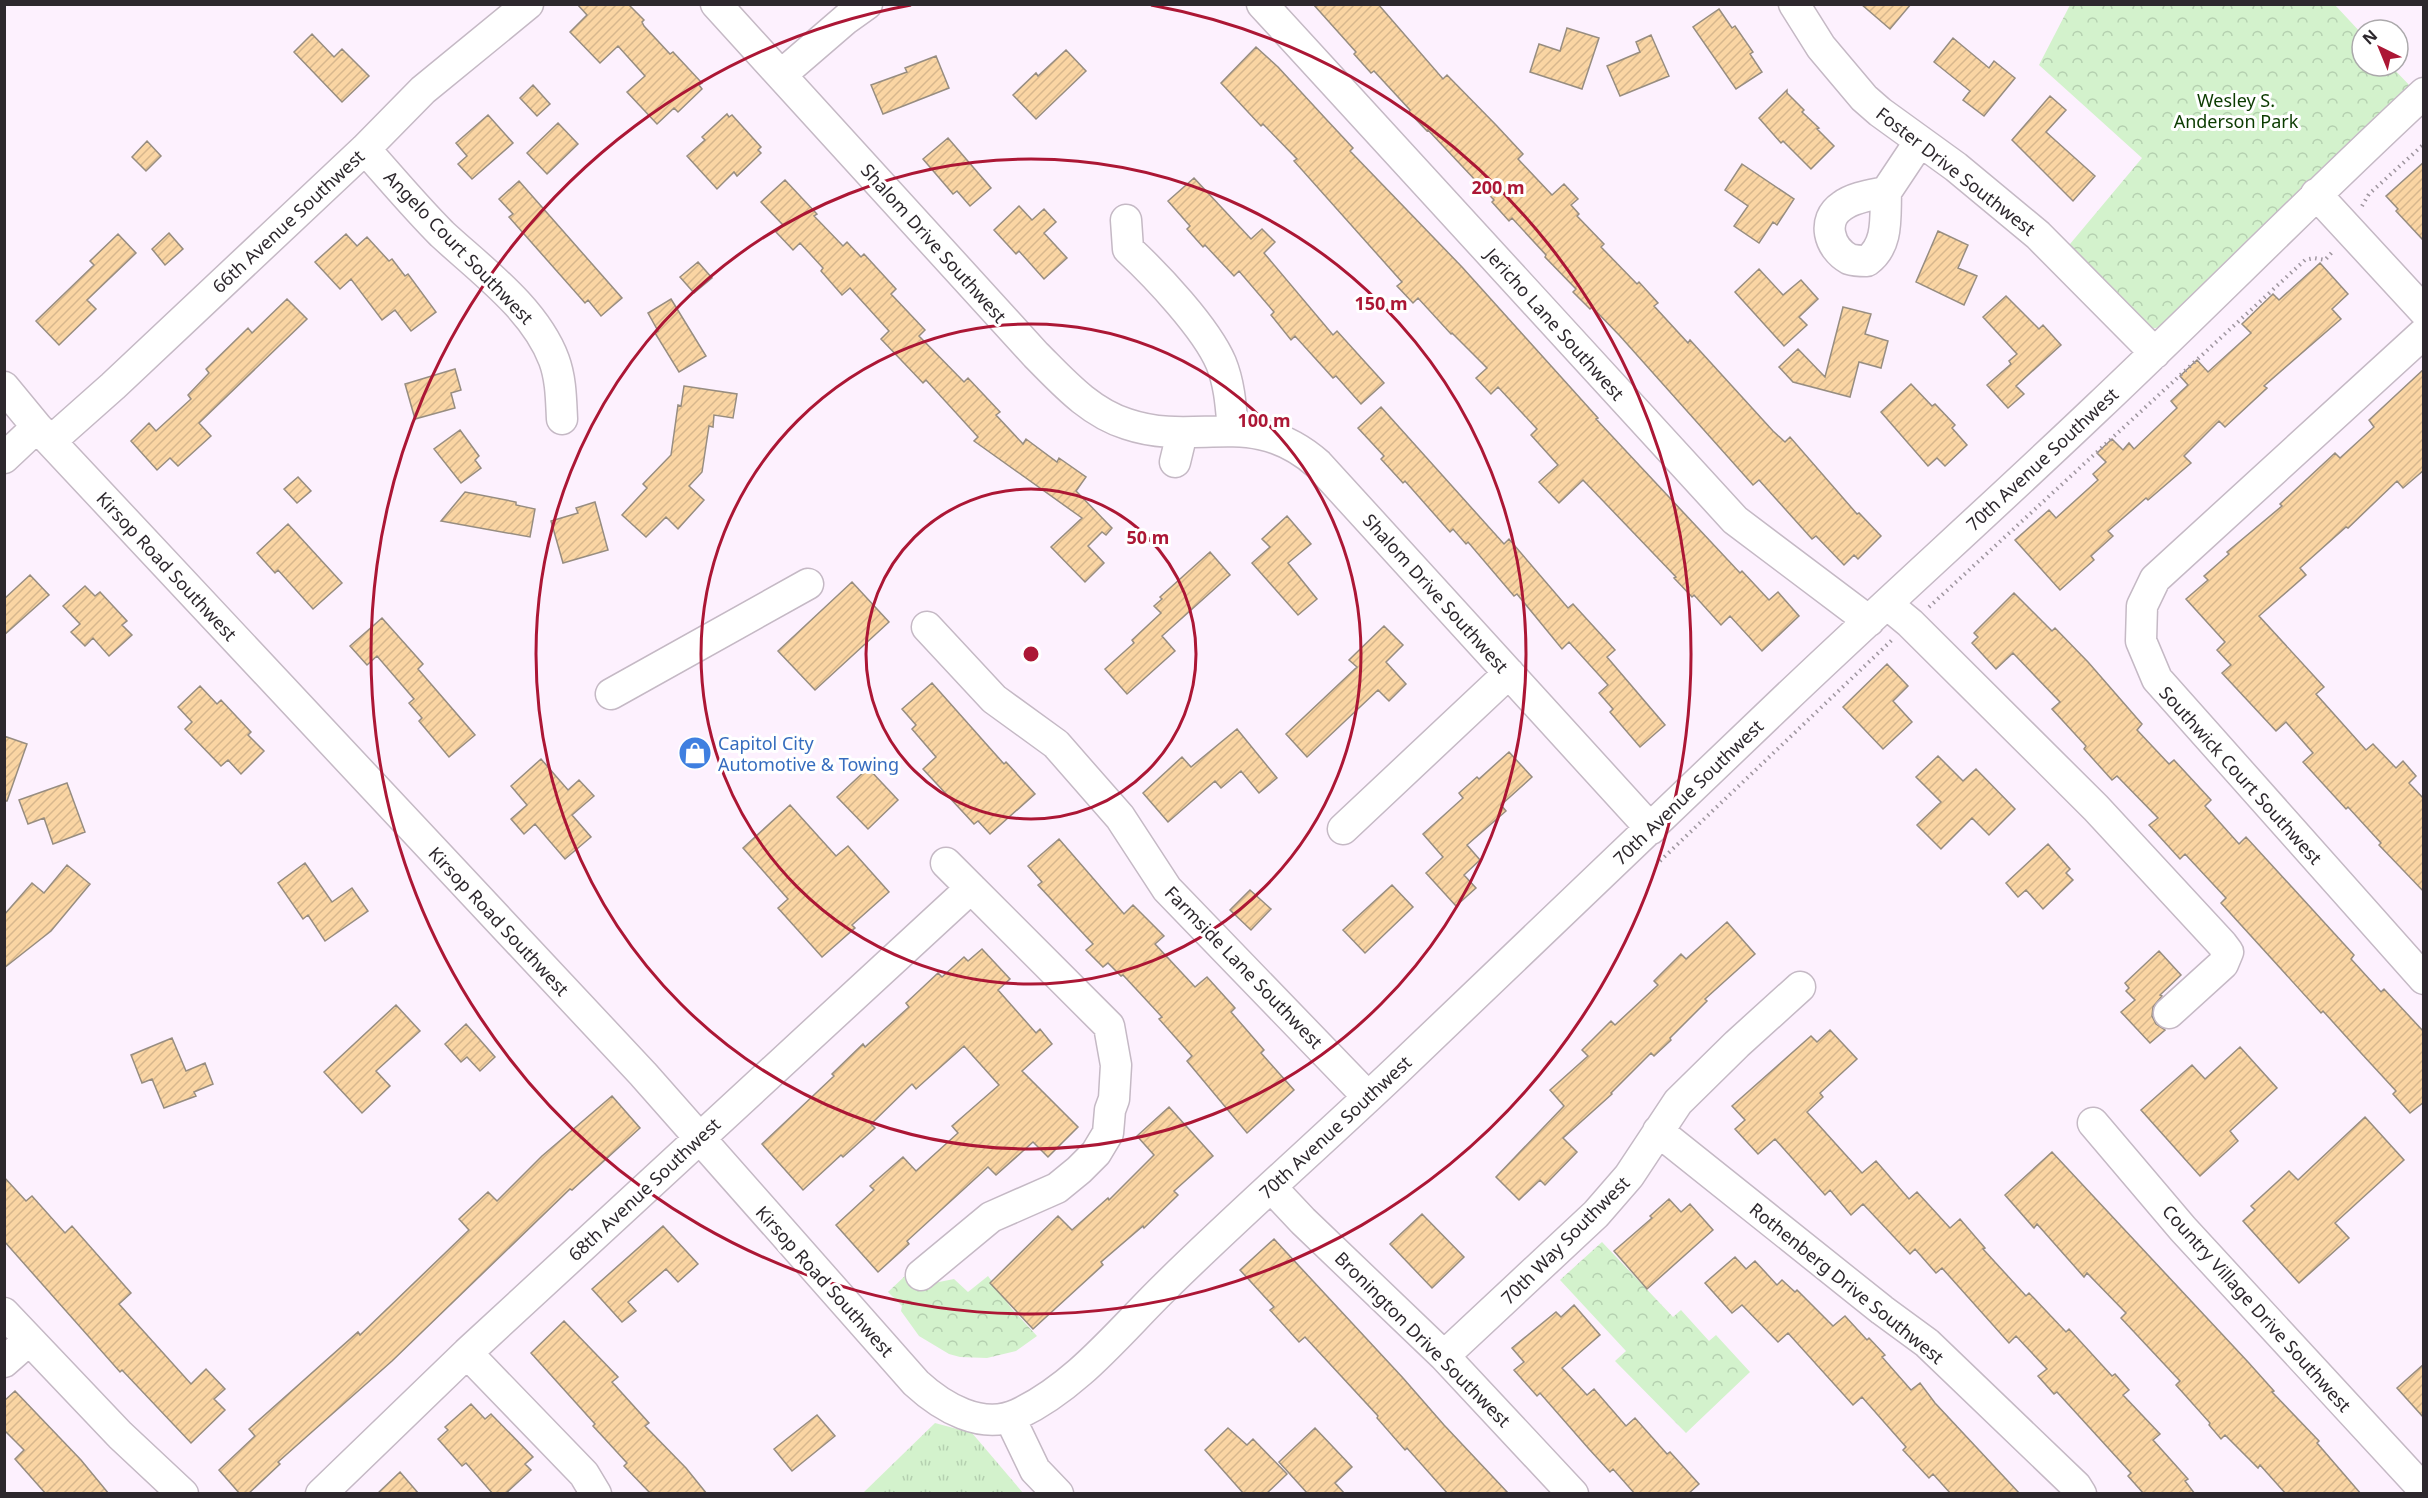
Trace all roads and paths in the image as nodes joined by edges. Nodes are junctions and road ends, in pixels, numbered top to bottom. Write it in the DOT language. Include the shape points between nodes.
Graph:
graph roads {
  1 [pos="528,4"];
  2 [pos="716,4"];
  3 [pos="867,4"];
  4 [pos="1262,4"];
  5 [pos="1794,4"];
  6 [pos="781,75"];
  7 [pos="2424,93"];
  8 [pos="1920,141"];
  9 [pos="2424,144"];
  10 [pos="364,149"];
  11 [pos="1886,192"];
  12 [pos="2316,194"];
  13 [pos="1126,220"];
  14 [pos="2356,222"];
  15 [pos="2424,311"];
  16 [pos="2424,333"];
  17 [pos="2155,353"];
  18 [pos="4,387"];
  19 [pos="562,419"];
  20 [pos="1233,431"];
  21 [pos="44,434"];
  22 [pos="1182,434"];
  23 [pos="4,458"];
  24 [pos="1175,462"];
  25 [pos="808,584"];
  26 [pos="1878,613"];
  27 [pos="1911,623"];
  28 [pos="927,627"];
  29 [pos="1509,673"];
  30 [pos="611,694"];
  31 [pos="1343,829"];
  32 [pos="1650,830"];
  33 [pos="1660,861"];
  34 [pos="946,863"];
  35 [pos="971,888"];
  36 [pos="2424,979"];
  37 [pos="1800,987"];
  38 [pos="2169,1013"];
  39 [pos="1368,1097"];
  40 [pos="2093,1123"];
  41 [pos="1658,1131"];
  42 [pos="699,1138"];
  43 [pos="1271,1187"];
  44 [pos="921,1275"];
  45 [pos="4,1313"];
  46 [pos="29,1340"];
  47 [pos="467,1353"];
  48 [pos="1444,1356"];
  49 [pos="4,1362"];
  50 [pos="1010,1418"];
  51 [pos="2424,1490"];
  52 [pos="183,1494"];
  53 [pos="321,1494"];
  54 [pos="596,1494"];
  55 [pos="1058,1494"];
  56 [pos="1573,1494"];
  57 [pos="2081,1494"];
  1 -- 10 [label="street, 66th Avenue Southwest" via="423,90"];
  2 -- 6 [label="street, Shalom Drive Southwest"];
  3 -- 6 [label="street"];
  4 -- 26 [label="street, Jericho Lane Southwest" via="1735,520"];
  5 -- 8 [label="street, Foster Drive Southwest" via="1821,47 1864,98"];
  6 -- 22 [label="street, Shalom Drive Southwest" via="1072,391 1127,424"];
  7 -- 12 [label="street, 70th Avenue Southwest"];
  8 -- 11 [label="street"];
  8 -- 17 [label="street, Foster Drive Southwest" via="2037,235"];
  9 -- 14 [label="path" via="2369,194"];
  10 -- 19 [label="street, Angelo Court Southwest" via="540,332 561,387"];
  10 -- 21 [label="street, 66th Avenue Southwest" via="97,402"];
  12 -- 14 [label="street"];
  12 -- 17 [label="street, 70th Avenue Southwest"];
  13 -- 20 [label="street" via="1128,249 1187,313 1221,364 1230,397"];
  14 -- 15 [label="street"];
  14 -- 27 [label="path" via="2325,260 2305,260"];
  16 -- 36 [label="street, Southwick Court Southwest" via="2155,579 2142,606 2141,641 2157,679"];
  17 -- 26 [label="street, 70th Avenue Southwest"];
  18 -- 21 [label="street, Kirsop Road Southwest"];
  20 -- 22 [label="street, Shalom Drive Southwest"];
  20 -- 29 [label="street, Shalom Drive Southwest" via="1284,440 1318,464"];
  21 -- 23 [label="street, 66th Avenue Southwest"];
  21 -- 42 [label="street, Kirsop Road Southwest"];
  22 -- 24 [label="street"];
  25 -- 30 [label="street"];
  26 -- 27 [label="street, Jericho Lane Southwest"];
  26 -- 32 [label="street, 70th Avenue Southwest"];
  27 -- 33 [label="path"];
  27 -- 38 [label="street, Jericho Lane Southwest" via="2096,808 2228,952 2223,964"];
  28 -- 39 [label="street, Farmside Lane Southwest" via="994,699 1056,744 1120,817 1167,889"];
  29 -- 31 [label="street"];
  29 -- 32 [label="street, Shalom Drive Southwest"];
  32 -- 39 [label="street, 70th Avenue Southwest"];
  34 -- 35 [label="street"];
  35 -- 42 [label="street, 68th Avenue Southwest"];
  35 -- 44 [label="street" via="1109,1026 1116,1065 1114,1099 1108,1133 1096,1153 1057,1188 991,1217"];
  37 -- 41 [label="street, 70th Way Southwest" via="1678,1102"];
  39 -- 43 [label="street, 70th Avenue Southwest"];
  40 -- 51 [label="street, Country Village Drive Southwest" via="2183,1229"];
  41 -- 48 [label="street, 70th Way Southwest" via="1629,1176 1596,1214"];
  41 -- 57 [label="street, Rothenberg Drive Southwest" via="1927,1343"];
  42 -- 47 [label="street, 68th Avenue Southwest"];
  42 -- 50 [label="street, Kirsop Road Southwest" via="937,1402 980,1419"];
  43 -- 48 [label="street, Bronington Drive Southwest"];
  43 -- 50 [label="street, 70th Avenue Southwest" via="1072,1379 1054,1394"];
  45 -- 46 [label="street"];
  46 -- 49 [label="street"];
  46 -- 52 [label="street"];
  47 -- 53 [label="street, 68th Avenue Southwest"];
  47 -- 54 [label="street" via="584,1474"];
  48 -- 56 [label="street, Bronington Drive Southwest"];
  50 -- 55 [label="street" via="1035,1470"];
}
